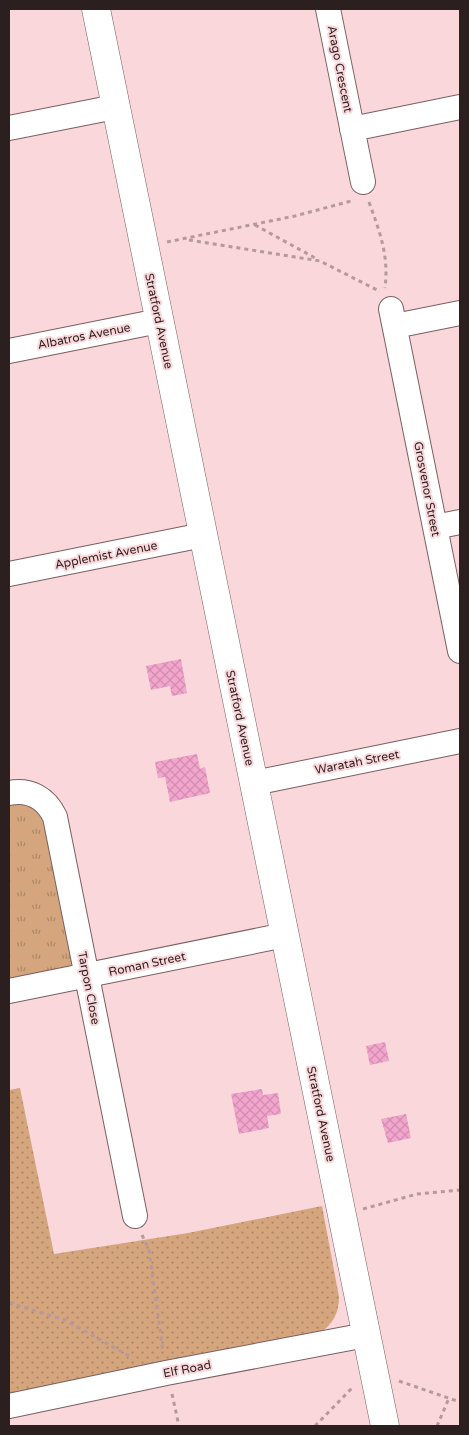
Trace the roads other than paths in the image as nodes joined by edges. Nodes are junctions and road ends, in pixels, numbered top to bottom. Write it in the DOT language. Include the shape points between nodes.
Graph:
graph roads {
  1 [pos="96,9"];
  2 [pos="328,9"];
  3 [pos="460,106"];
  4 [pos="115,107"];
  5 [pos="9,128"];
  6 [pos="352,129"];
  7 [pos="365,189"];
  8 [pos="460,313"];
  9 [pos="159,321"];
  10 [pos="9,351"];
  11 [pos="460,522"];
  12 [pos="435,527"];
  13 [pos="203,535"];
  14 [pos="9,574"];
  15 [pos="460,651"];
  16 [pos="460,741"];
  17 [pos="254,783"];
  18 [pos="9,794"];
  19 [pos="285,935"];
  20 [pos="86,976"];
  21 [pos="9,992"];
  22 [pos="134,1216"];
  23 [pos="366,1335"];
  24 [pos="9,1406"];
  25 [pos="385,1426"];
  1 -- 4 [label="street, Stratford Avenue"];
  2 -- 6 [label="street, Arago Crescent"];
  3 -- 6 [label="street, Arago Crescent"];
  4 -- 5 [label="street"];
  4 -- 9 [label="street, Stratford Avenue"];
  6 -- 7 [label="street, Arago Crescent"];
  8 -- 12 [label="street, Grosvenor Street" via="393,318"];
  9 -- 10 [label="street, Albatros Avenue"];
  9 -- 13 [label="street, Stratford Avenue"];
  11 -- 12 [label="street"];
  12 -- 15 [label="street, Grosvenor Street"];
  13 -- 14 [label="street, Applemist Avenue"];
  13 -- 17 [label="street, Stratford Avenue"];
  16 -- 17 [label="street, Waratah Street"];
  17 -- 19 [label="street, Stratford Avenue"];
  18 -- 20 [label="street, Tarpon Close" via="33,794 47,804 55,817"];
  19 -- 20 [label="street, Roman Street"];
  19 -- 23 [label="street, Stratford Avenue"];
  20 -- 21 [label="street, Roman Street"];
  20 -- 22 [label="street, Tarpon Close"];
  23 -- 24 [label="street, Elf Road"];
  23 -- 25 [label="street, Stratford Avenue"];
}
